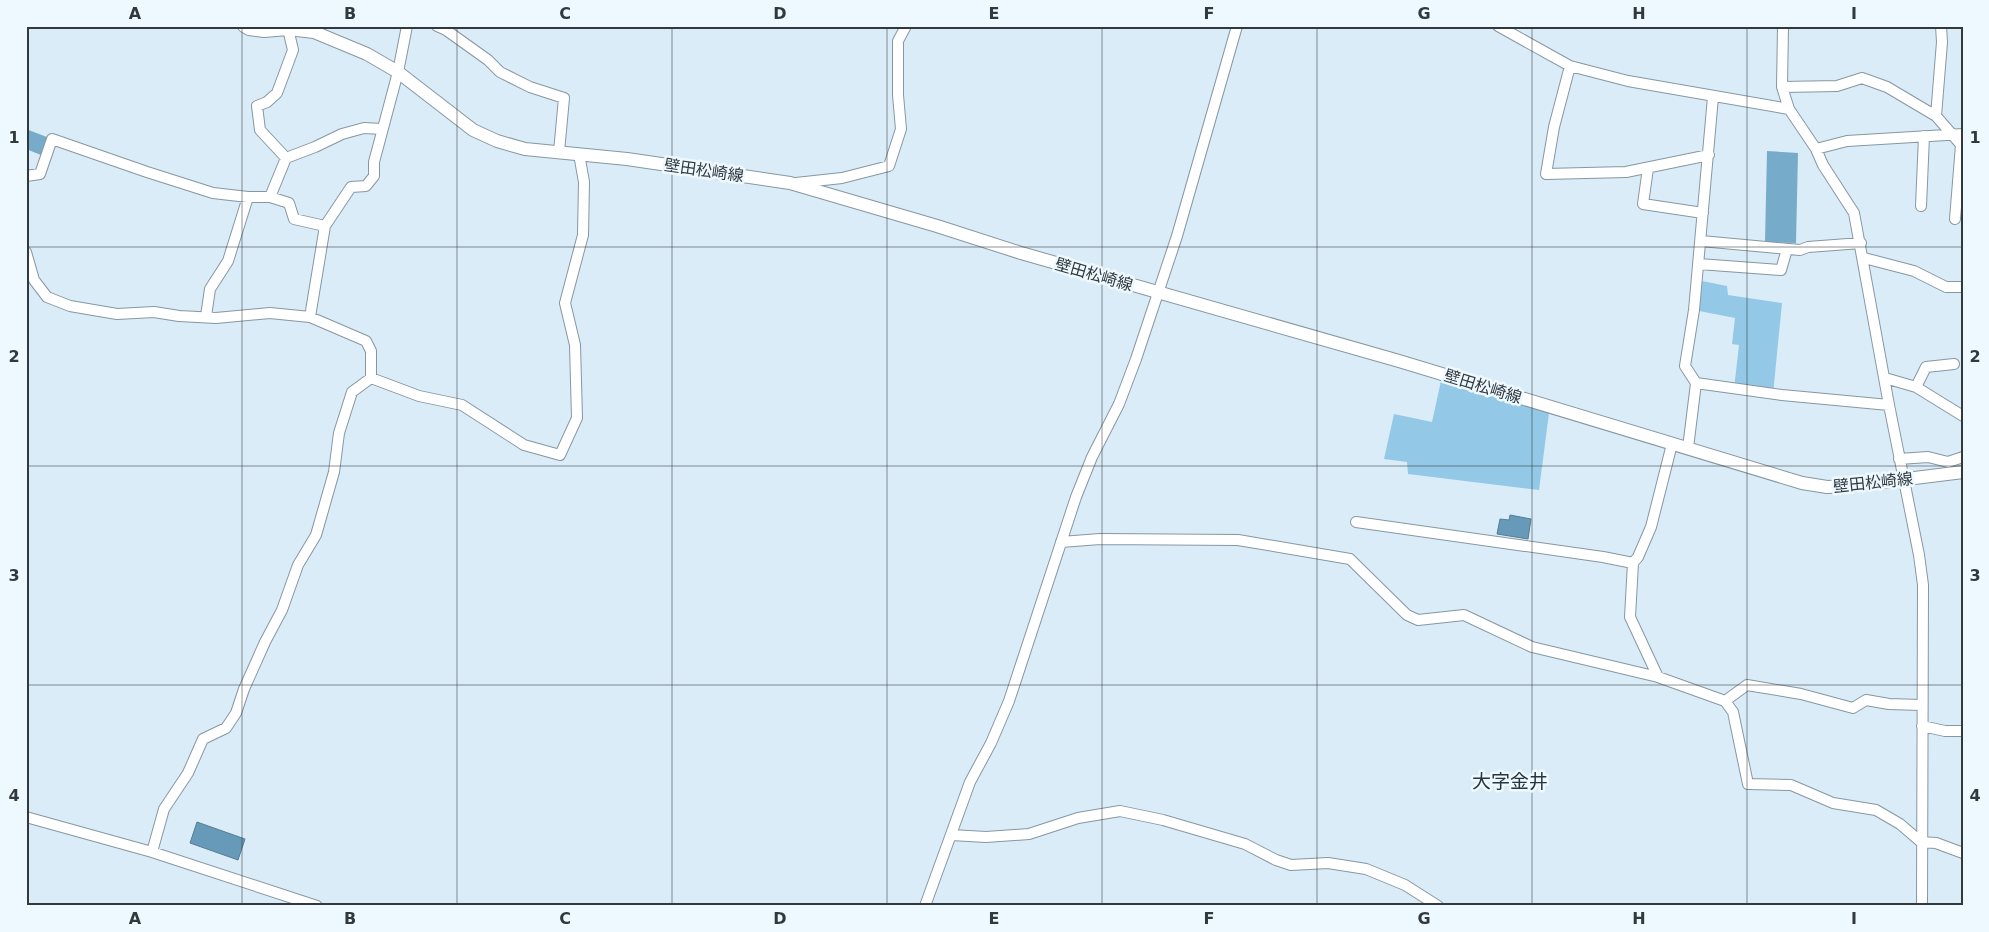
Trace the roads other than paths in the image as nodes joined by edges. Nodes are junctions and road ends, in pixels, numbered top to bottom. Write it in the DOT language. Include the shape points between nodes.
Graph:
graph roads {
  1 [pos="244,26"];
  2 [pos="407,26"];
  3 [pos="437,26"];
  4 [pos="906,26"];
  5 [pos="1237,26"];
  6 [pos="1498,26"];
  7 [pos="1783,26"];
  8 [pos="1941,26"];
  9 [pos="288,29"];
  10 [pos="1570,66"];
  11 [pos="398,72"];
  12 [pos="1782,87"];
  13 [pos="1713,97"];
  14 [pos="1789,109"];
  15 [pos="1936,116"];
  16 [pos="382,129"];
  17 [pos="1957,134"];
  18 [pos="1924,136"];
  19 [pos="1962,146"];
  20 [pos="1816,150"];
  21 [pos="559,152"];
  22 [pos="579,154"];
  23 [pos="1709,155"];
  24 [pos="286,158"];
  25 [pos="1648,168"];
  26 [pos="26,176"];
  27 [pos="790,183"];
  28 [pos="248,198"];
  29 [pos="270,198"];
  30 [pos="1921,206"];
  31 [pos="1703,213"];
  32 [pos="1955,219"];
  33 [pos="325,226"];
  34 [pos="1701,241"];
  35 [pos="1861,243"];
  36 [pos="1787,249"];
  37 [pos="26,252"];
  38 [pos="1864,258"];
  39 [pos="1699,264"];
  40 [pos="1963,286"];
  41 [pos="1159,293"];
  42 [pos="206,316"];
  43 [pos="310,318"];
  44 [pos="1954,364"];
  45 [pos="370,378"];
  46 [pos="1885,378"];
  47 [pos="1696,384"];
  48 [pos="1916,387"];
  49 [pos="1889,405"];
  50 [pos="1963,416"];
  51 [pos="1672,444"];
  52 [pos="1688,448"];
  53 [pos="1963,457"];
  54 [pos="1899,459"];
  55 [pos="1963,472"];
  56 [pos="1905,479"];
  57 [pos="1356,522"];
  58 [pos="1061,542"];
  59 [pos="1633,563"];
  60 [pos="1658,677"];
  61 [pos="1725,701"];
  62 [pos="1921,705"];
  63 [pos="1922,726"];
  64 [pos="1963,731"];
  65 [pos="26,817"];
  66 [pos="951,835"];
  67 [pos="1921,842"];
  68 [pos="152,852"];
  69 [pos="1963,853"];
  70 [pos="317,906"];
  71 [pos="926,906"];
  72 [pos="1438,906"];
  73 [pos="1922,906"];
  1 -- 9 [label="main road, 壁田松崎線" via="264,31"];
  2 -- 11 [label="street"];
  3 -- 21 [label="street" via="488,60 500,72 564,98"];
  4 -- 27 [label="street" via="898,41 901,129 889,166 842,178"];
  5 -- 41 [label="street"];
  6 -- 10 [label="street"];
  7 -- 12 [label="street"];
  8 -- 15 [label="street"];
  9 -- 11 [label="main road, 壁田松崎線" via="314,32 367,54"];
  9 -- 24 [label="street" via="293,50 277,93 257,106 260,130"];
  10 -- 13 [label="street"];
  10 -- 25 [label="street" via="1546,174 1626,172"];
  11 -- 16 [label="street"];
  11 -- 21 [label="main road, 壁田松崎線" via="473,130 525,149"];
  12 -- 14 [label="street"];
  12 -- 15 [label="street" via="1837,86 1862,78 1887,87"];
  13 -- 14 [label="street"];
  13 -- 23 [label="street"];
  14 -- 20 [label="street"];
  15 -- 17 [label="street"];
  16 -- 24 [label="street" via="364,128 342,134"];
  16 -- 33 [label="street" via="374,176 366,186 351,188"];
  17 -- 18 [label="street"];
  17 -- 19 [label="street"];
  18 -- 20 [label="street" via="1847,141"];
  18 -- 30 [label="street"];
  19 -- 32 [label="street"];
  20 -- 35 [label="street" via="1854,213"];
  21 -- 22 [label="main road, 壁田松崎線"];
  22 -- 27 [label="main road, 壁田松崎線" via="627,158"];
  22 -- 45 [label="street" via="584,182 582,235 565,303 575,345 577,418 560,455 524,445 462,405 419,396"];
  23 -- 25 [label="street"];
  23 -- 31 [label="street"];
  24 -- 29 [label="street"];
  25 -- 31 [label="street" via="1643,204"];
  26 -- 28 [label="street" via="40,174 52,139 213,193"];
  27 -- 41 [label="main road, 壁田松崎線"];
  28 -- 29 [label="street"];
  28 -- 42 [label="street" via="228,261 210,289"];
  29 -- 33 [label="street" via="289,203 294,219"];
  31 -- 34 [label="street"];
  33 -- 43 [label="street"];
  34 -- 36 [label="street"];
  34 -- 39 [label="street"];
  35 -- 36 [label="street"];
  35 -- 38 [label="street"];
  36 -- 39 [label="street" via="1781,270"];
  37 -- 42 [label="street" via="34,280 47,297 70,306 118,314 154,312"];
  38 -- 40 [label="street" via="1914,271 1946,287"];
  38 -- 46 [label="street"];
  39 -- 47 [label="street" via="1685,366"];
  41 -- 51 [label="main road, 壁田松崎線" via="1399,361"];
  41 -- 58 [label="street" via="1119,404 1092,457"];
  42 -- 43 [label="street" via="270,313"];
  43 -- 45 [label="street" via="366,341 370,351"];
  44 -- 48 [label="street" via="1926,367"];
  45 -- 68 [label="street" via="352,392 339,433 334,472 316,535 298,565 282,610 236,713 226,728 203,739 188,772 164,810"];
  46 -- 48 [label="street"];
  46 -- 49 [label="street"];
  47 -- 49 [label="street"];
  47 -- 52 [label="street"];
  48 -- 50 [label="street"];
  49 -- 54 [label="street"];
  51 -- 52 [label="main road, 壁田松崎線"];
  51 -- 59 [label="street" via="1651,527"];
  52 -- 56 [label="main road, 壁田松崎線" via="1802,483 1827,487"];
  53 -- 54 [label="street" via="1948,462 1928,457"];
  54 -- 56 [label="street"];
  55 -- 56 [label="main road, 壁田松崎線"];
  56 -- 62 [label="street" via="1922,584"];
  57 -- 59 [label="street"];
  58 -- 60 [label="street" via="1100,539 1238,540 1350,559 1407,615 1418,620 1464,614 1532,647"];
  58 -- 66 [label="street" via="1009,701 970,782"];
  59 -- 60 [label="street" via="1630,617"];
  60 -- 61 [label="street"];
  61 -- 62 [label="street" via="1747,685 1801,694 1854,708 1866,700"];
  61 -- 67 [label="street" via="1733,712 1748,784 1790,785 1832,803 1876,810"];
  62 -- 63 [label="street"];
  63 -- 64 [label="street"];
  63 -- 67 [label="street"];
  65 -- 68 [label="street"];
  66 -- 71 [label="street"];
  66 -- 72 [label="street" via="986,838 1029,834 1078,818 1120,810 1245,844 1291,865 1328,863 1366,869 1405,885"];
  67 -- 69 [label="street" via="1936,843"];
  67 -- 73 [label="street"];
  68 -- 70 [label="street"];
}
